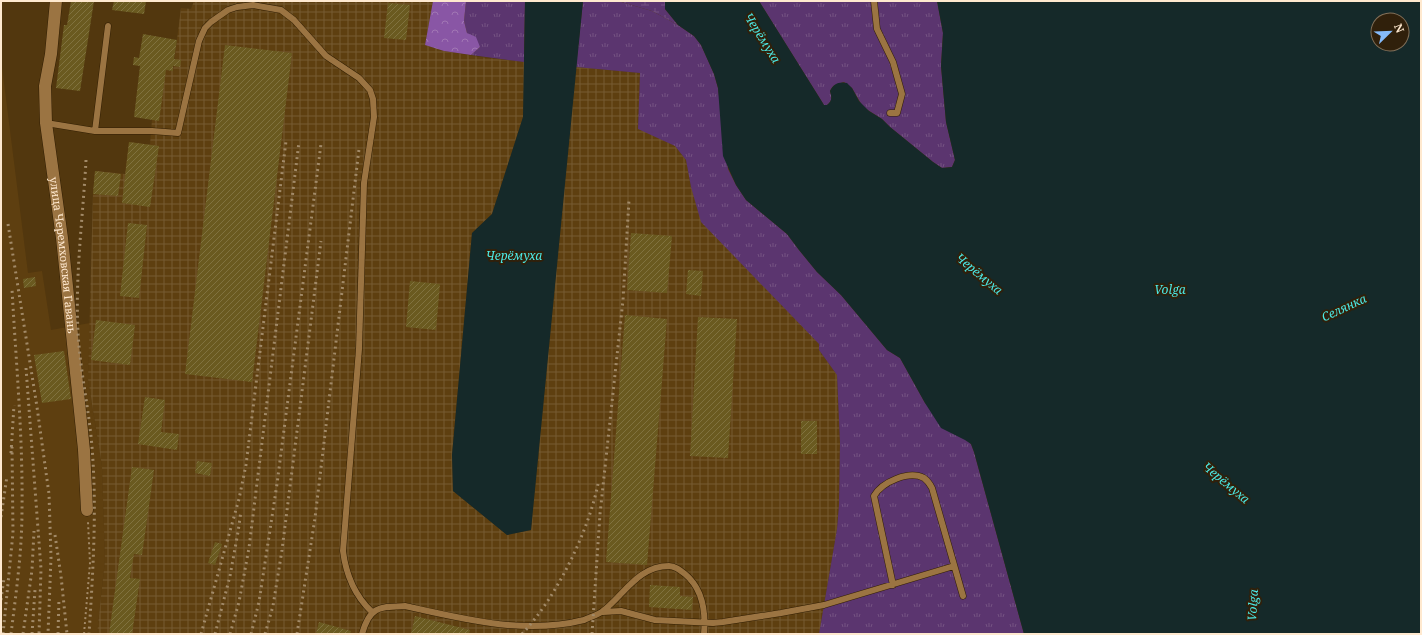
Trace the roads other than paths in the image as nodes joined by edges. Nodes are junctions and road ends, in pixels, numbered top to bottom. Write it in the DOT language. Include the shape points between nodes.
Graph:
graph roads {
  1 [pos="56,1"];
  2 [pos="874,1"];
  3 [pos="108,26"];
  4 [pos="890,113"];
  5 [pos="46,123"];
  6 [pos="95,131"];
  7 [pos="87,510"];
  8 [pos="954,566"];
  9 [pos="892,585"];
  10 [pos="963,596"];
  11 [pos="372,612"];
  12 [pos="603,612"];
  13 [pos="704,622"];
  14 [pos="362,634"];
  15 [pos="704,634"];
  1 -- 5 [label="street, улица Черемховская Гавань" via="45,86"];
  2 -- 4 [label="lane" via="878,29 893,62 902,94 897,113"];
  3 -- 6 [label="lane"];
  5 -- 6 [label="lane"];
  5 -- 7 [label="street, улица Черемховская Гавань" via="62,238 84,450"];
  6 -- 11 [label="lane" via="178,133 199,41 205,28 228,10 245,5 274,8 288,14 326,56 359,78 370,90 374,117 364,183 359,349 344,550 351,583 363,604"];
  8 -- 9 [label="lane"];
  8 -- 9 [label="lane" via="929,482 915,476 899,478 883,486 874,496"];
  8 -- 10 [label="lane"];
  9 -- 13 [label="lane" via="804,609 723,622"];
  11 -- 12 [label="lane" via="386,607 406,606 488,625 527,628 570,624"];
  11 -- 14 [label="lane"];
  12 -- 13 [label="lane" via="621,611 655,620"];
  12 -- 13 [label="lane" via="640,576 651,570 670,566 679,569 696,586 703,603"];
  13 -- 15 [label="lane"];
}
